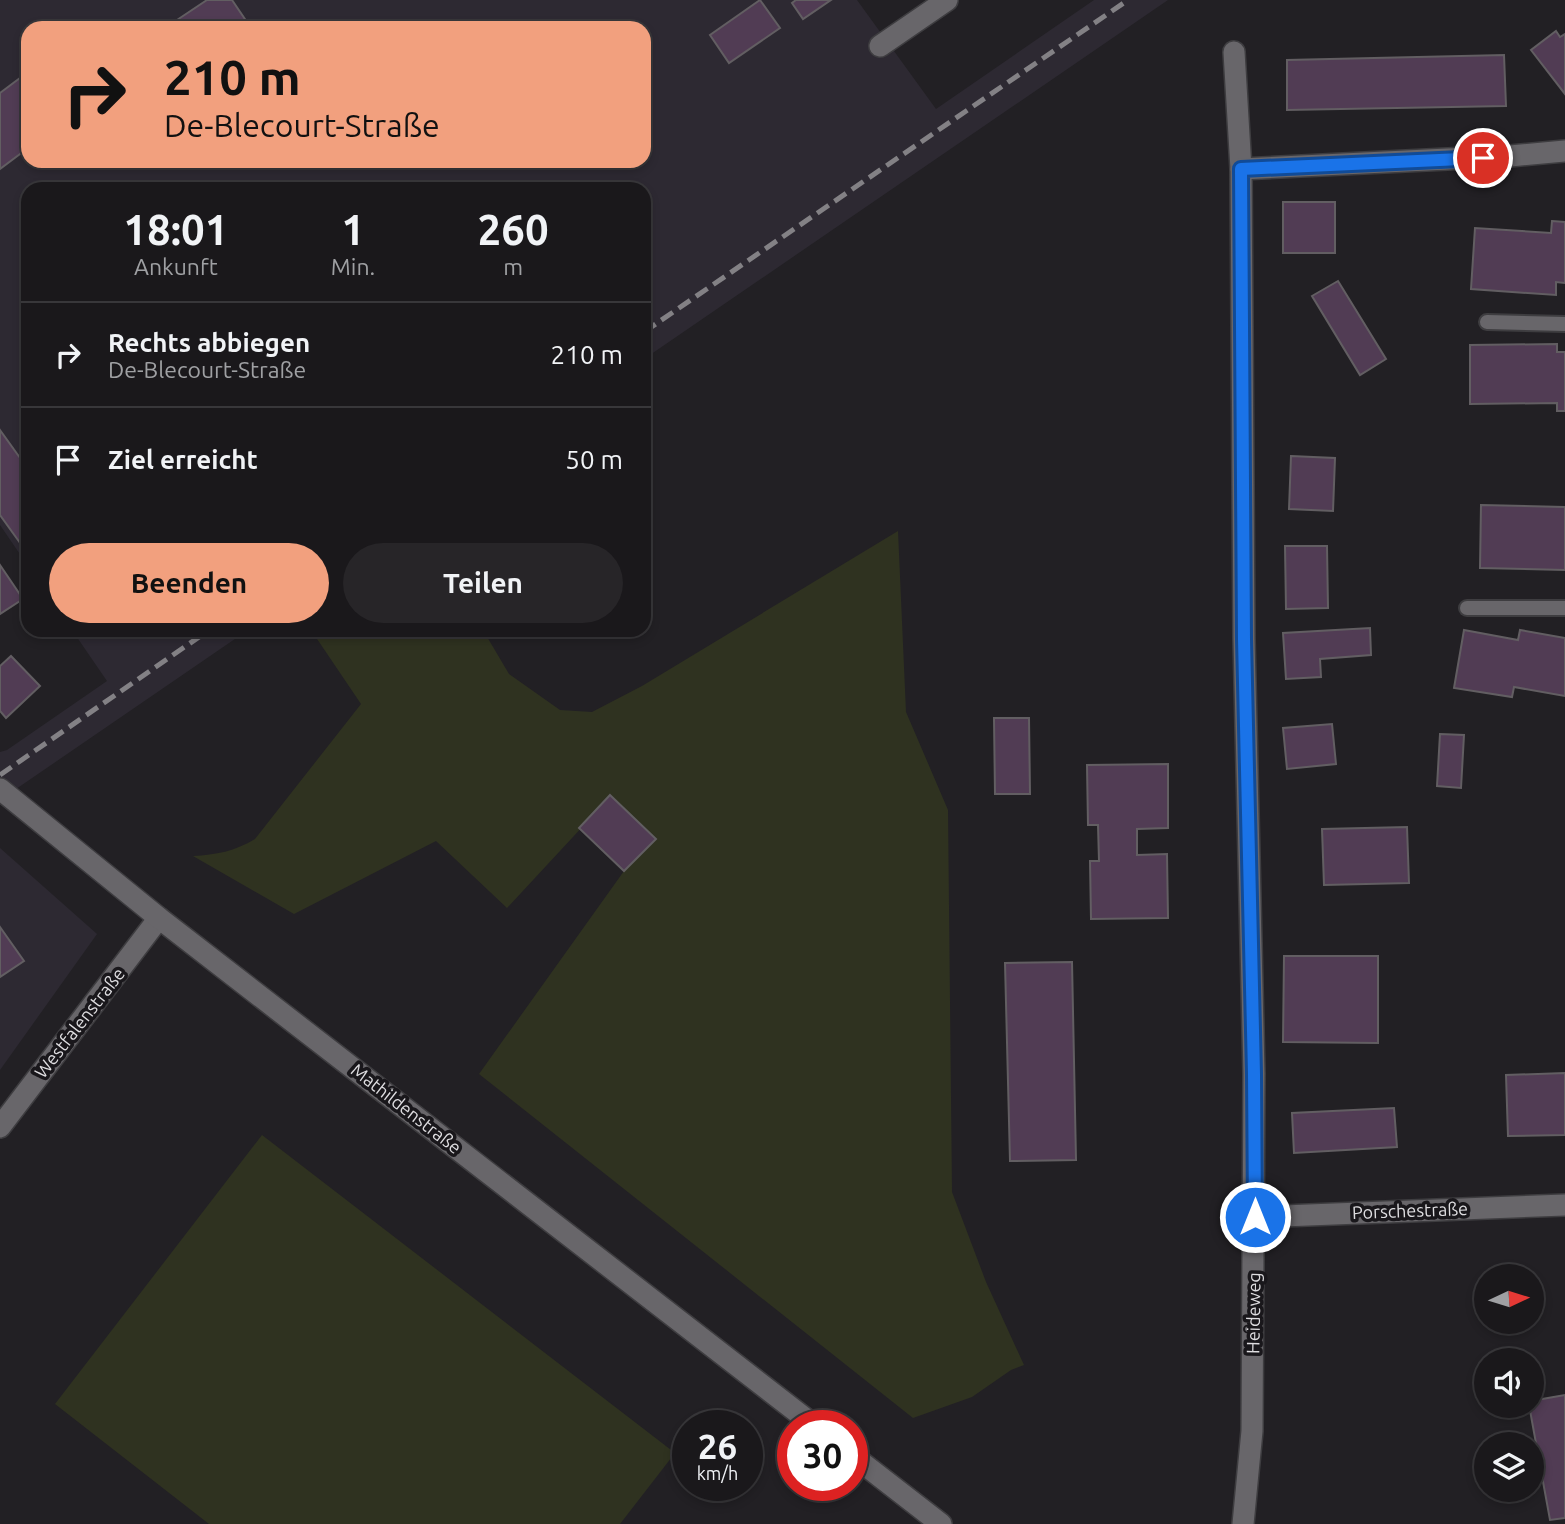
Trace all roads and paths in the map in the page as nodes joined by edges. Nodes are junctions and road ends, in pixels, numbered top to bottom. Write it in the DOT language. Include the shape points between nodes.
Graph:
graph roads {
  1 [pos="947,0"];
  2 [pos="880,46"];
  3 [pos="1234,52"];
  4 [pos="1565,151"];
  5 [pos="1241,169"];
  6 [pos="1487,322"];
  7 [pos="1565,324"];
  8 [pos="1467,608"];
  9 [pos="1565,608"];
  10 [pos="0,789"];
  11 [pos="159,918"];
  12 [pos="0,1126"];
  13 [pos="1565,1205"];
  14 [pos="1255,1217"];
  15 [pos="794,1410"];
  16 [pos="868,1467"];
  17 [pos="941,1524"];
  18 [pos="1243,1524"];
  1 -- 2 [label="street"];
  3 -- 5 [label="street, Heideweg"];
  4 -- 5 [label="street"];
  5 -- 14 [label="street, Heideweg"];
  6 -- 7 [label="lane"];
  8 -- 9 [label="lane"];
  10 -- 11 [label="street, Mathildenstraße"];
  11 -- 12 [label="street, Westfalenstraße"];
  11 -- 15 [label="street, Mathildenstraße"];
  13 -- 14 [label="street, Porschestraße"];
  14 -- 18 [label="street, Heideweg" via="1252,1431"];
  16 -- 17 [label="street"];
}
